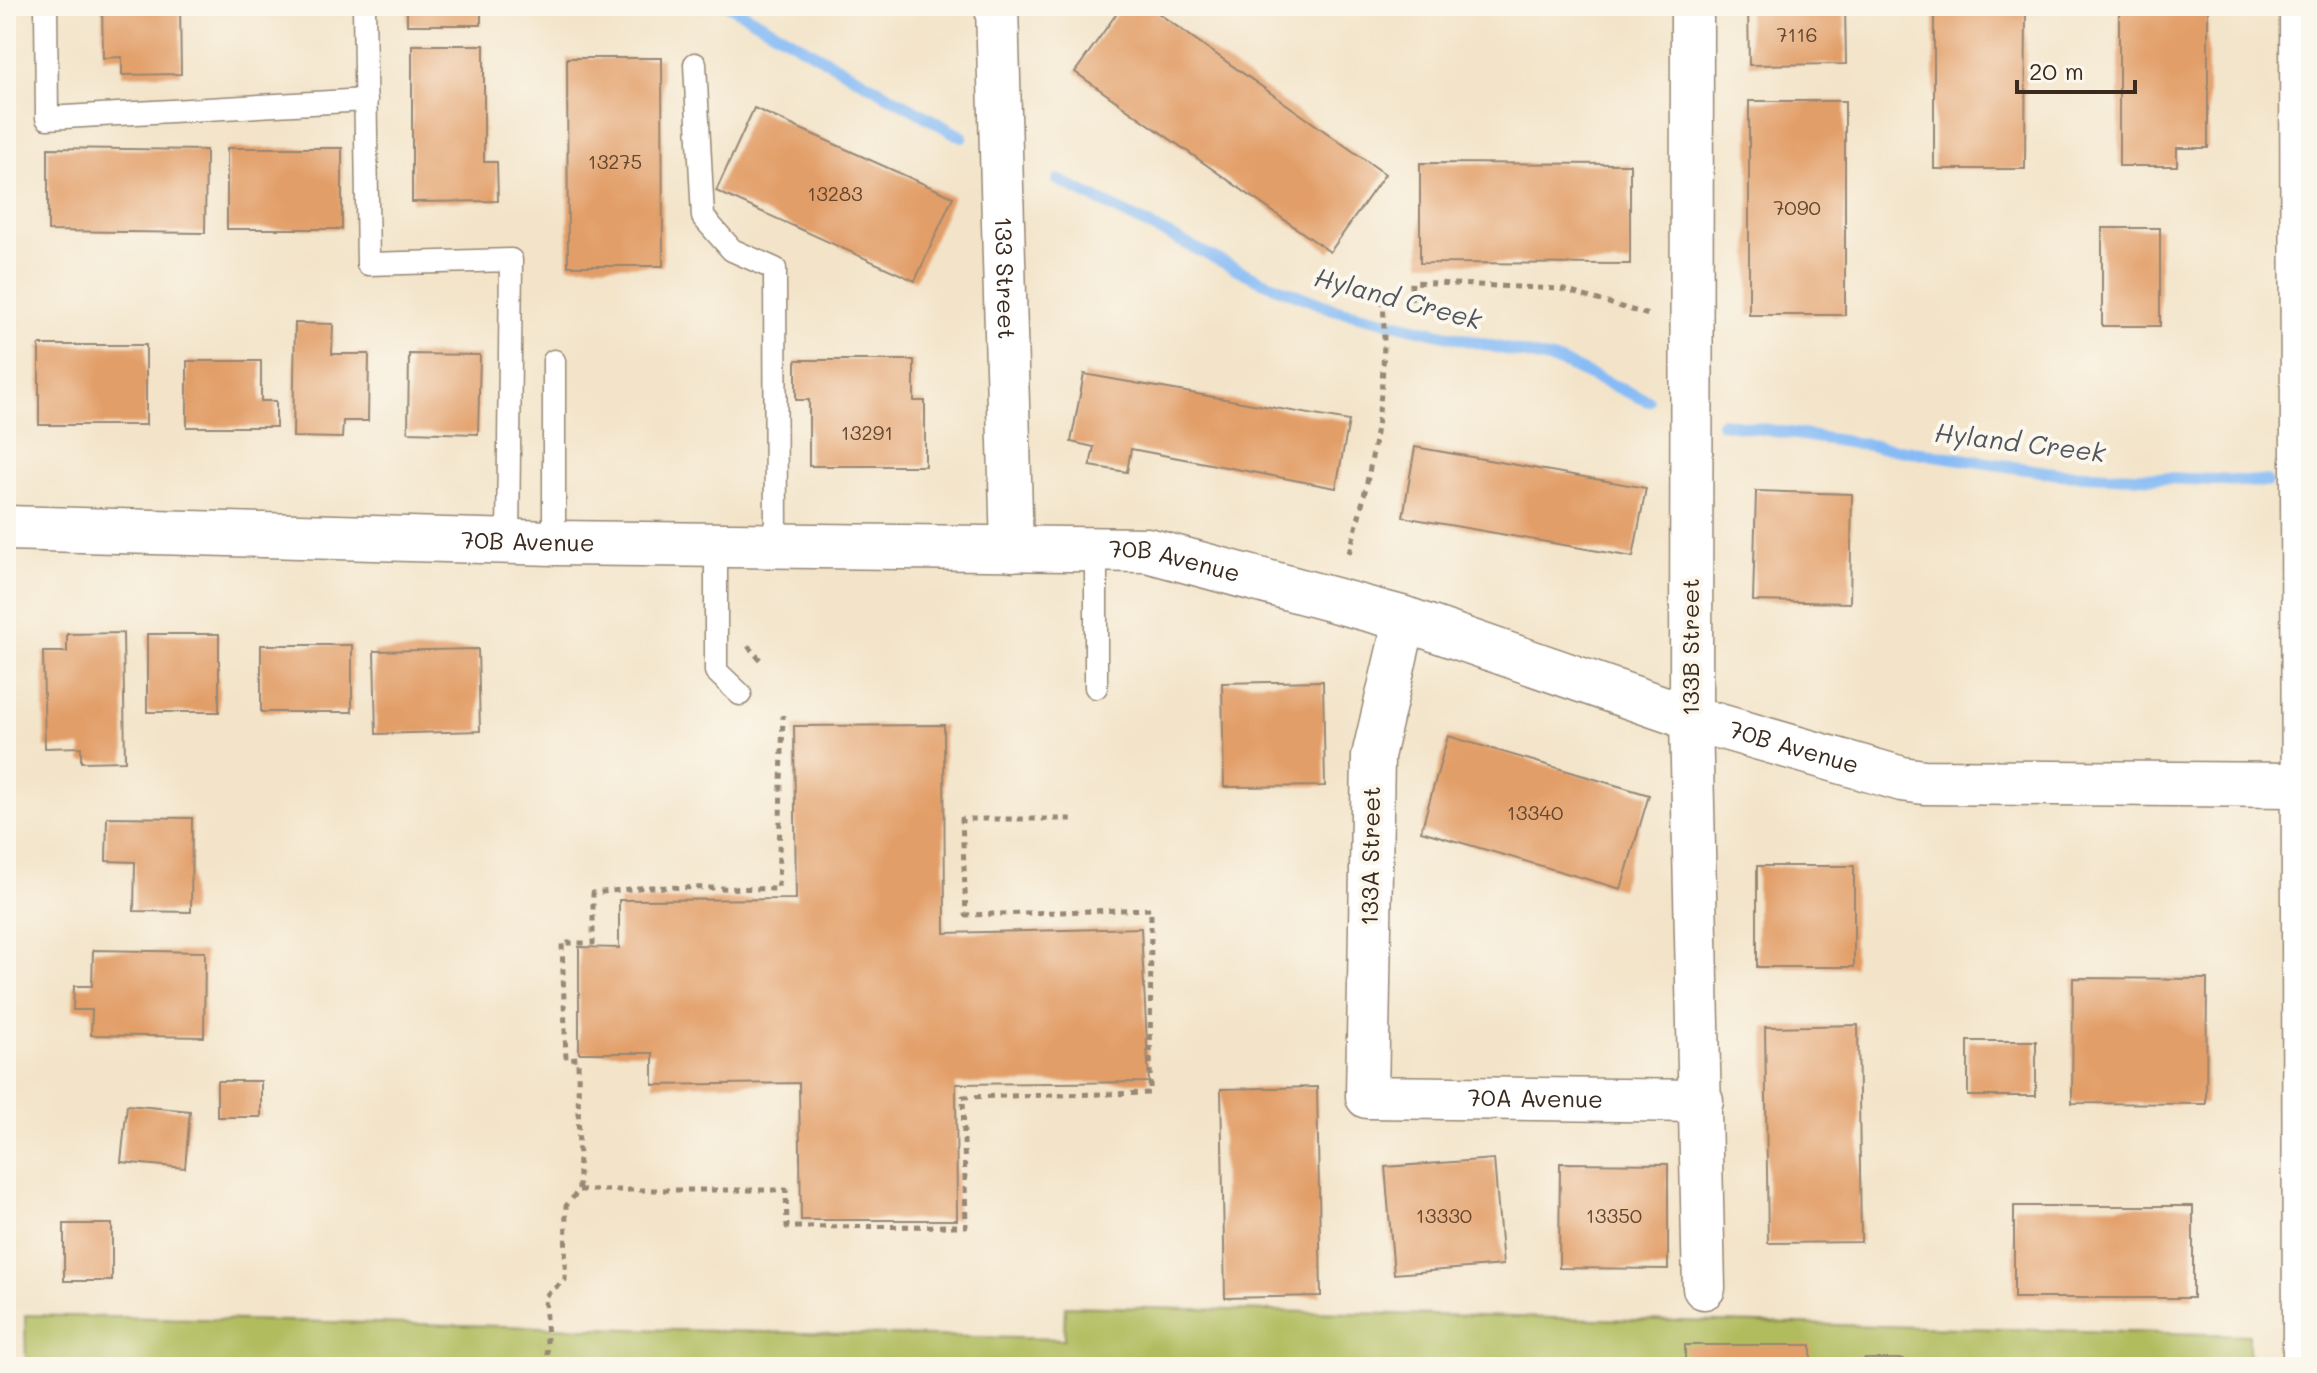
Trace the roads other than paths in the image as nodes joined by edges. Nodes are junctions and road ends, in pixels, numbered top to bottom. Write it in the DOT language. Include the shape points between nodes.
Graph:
graph roads {
  1 [pos="46,6"];
  2 [pos="364,6"];
  3 [pos="997,6"];
  4 [pos="1692,6"];
  5 [pos="2302,6"];
  6 [pos="695,64"];
  7 [pos="366,100"];
  8 [pos="2308,204"];
  9 [pos="554,361"];
  10 [pos="6,528"];
  11 [pos="508,541"];
  12 [pos="554,543"];
  13 [pos="716,544"];
  14 [pos="776,545"];
  15 [pos="1012,550"];
  16 [pos="1096,550"];
  17 [pos="1405,619"];
  18 [pos="1096,687"];
  19 [pos="740,694"];
  20 [pos="1691,718"];
  21 [pos="2308,785"];
  22 [pos="2308,1024"];
  23 [pos="1367,1097"];
  24 [pos="1702,1101"];
  25 [pos="1704,1288"];
  26 [pos="2307,1350"];
  1 -- 7 [label="lane" via="47,118"];
  2 -- 7 [label="lane"];
  3 -- 15 [label="street, 133 Street"];
  4 -- 20 [label="street, 133B Street"];
  5 -- 8 [label="street"];
  6 -- 14 [label="lane" via="703,217 732,250 775,269"];
  7 -- 11 [label="lane" via="368,264 511,260"];
  8 -- 21 [label="street"];
  9 -- 12 [label="lane"];
  10 -- 11 [label="street, 70B Avenue"];
  11 -- 12 [label="street, 70B Avenue"];
  12 -- 13 [label="street, 70B Avenue"];
  13 -- 14 [label="street, 70B Avenue"];
  13 -- 19 [label="lane" via="716,671"];
  14 -- 15 [label="street, 70B Avenue"];
  15 -- 16 [label="street, 70B Avenue"];
  16 -- 17 [label="street, 70B Avenue" via="1147,550"];
  16 -- 18 [label="lane"];
  17 -- 20 [label="street, 70B Avenue"];
  17 -- 23 [label="street, 133A Street" via="1373,756"];
  20 -- 21 [label="street, 70B Avenue" via="1924,782"];
  20 -- 24 [label="street, 133B Street"];
  21 -- 22 [label="street"];
  22 -- 26 [label="street"];
  23 -- 24 [label="street, 70A Avenue"];
  24 -- 25 [label="street, 133B Street"];
}
